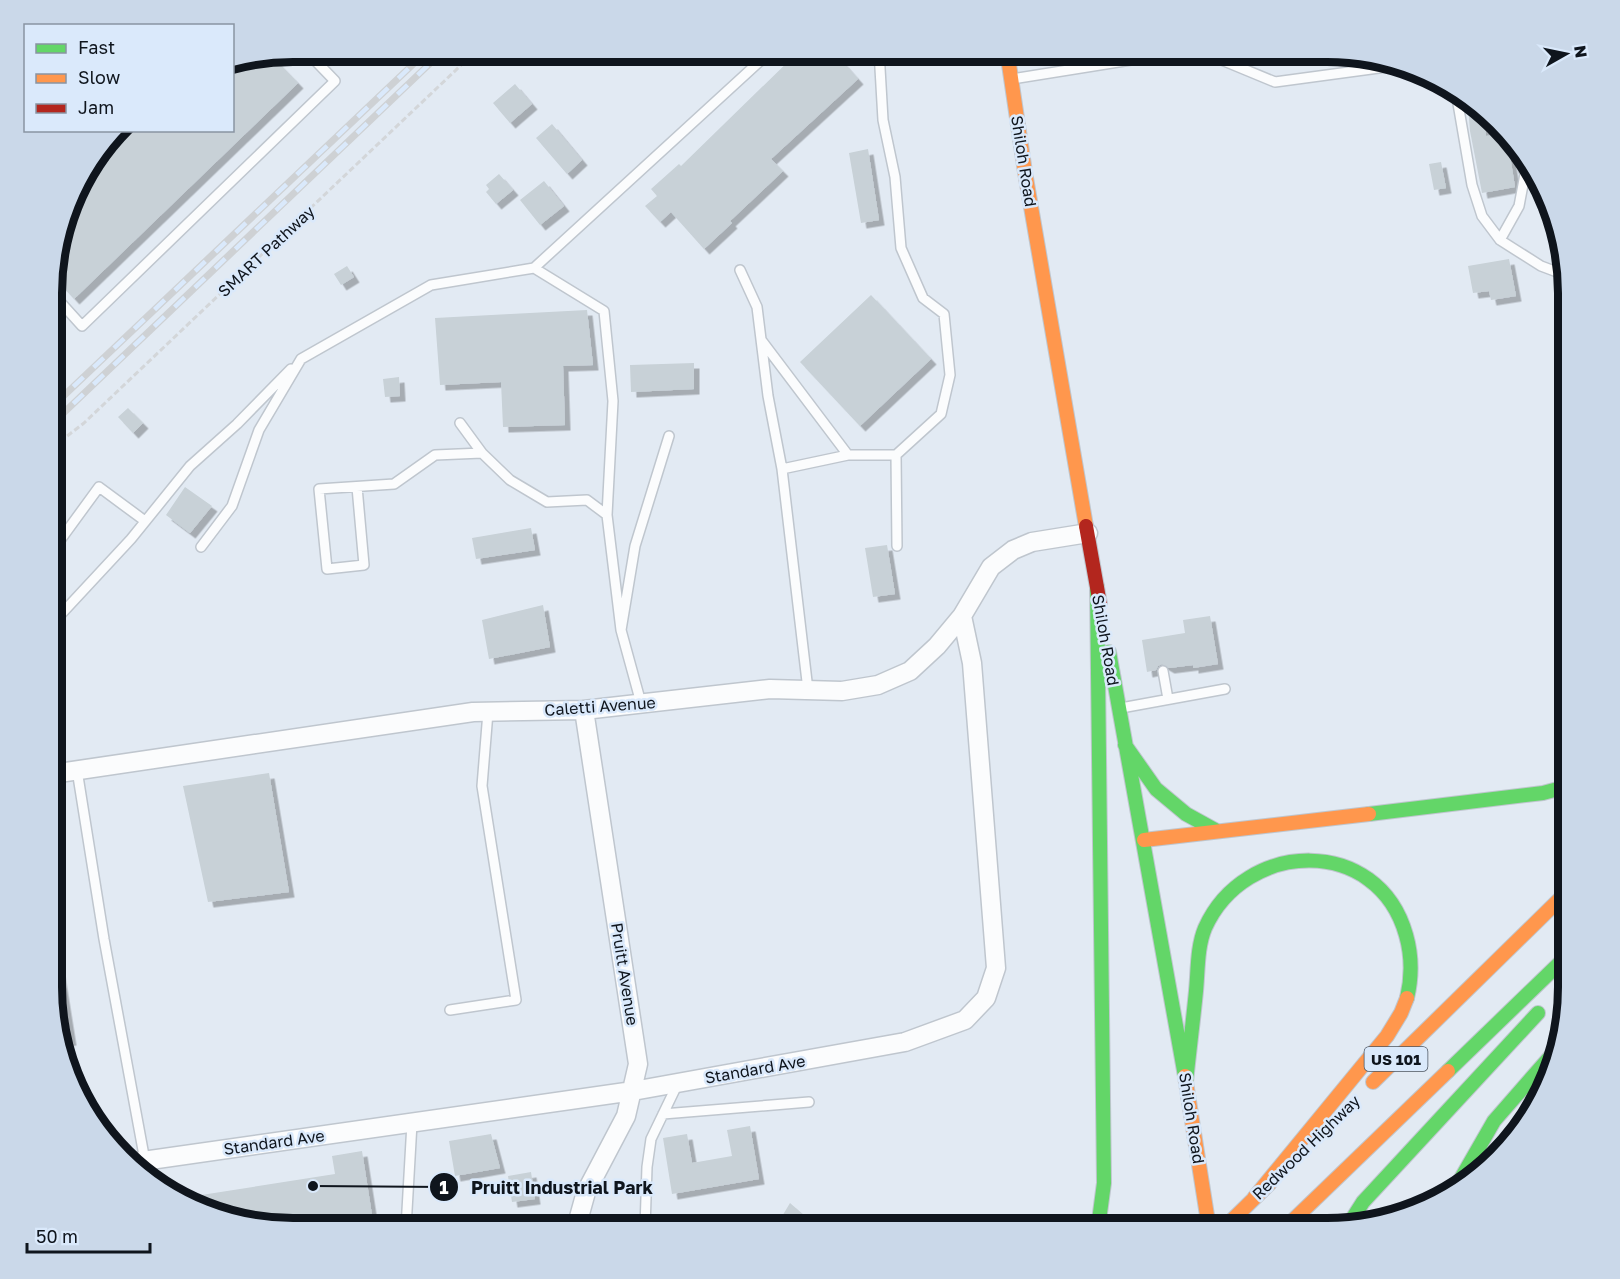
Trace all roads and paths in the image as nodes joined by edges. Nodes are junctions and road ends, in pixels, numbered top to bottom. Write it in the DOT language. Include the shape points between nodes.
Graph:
graph roads {
  1 [pos="317,62"];
  2 [pos="464,62"];
  3 [pos="759,62"];
  4 [pos="880,62"];
  5 [pos="1009,62"];
  6 [pos="1118,62"];
  7 [pos="1227,62"];
  8 [pos="1381,68"];
  9 [pos="1011,79"];
  10 [pos="1458,101"];
  11 [pos="1523,169"];
  12 [pos="1500,240"];
  13 [pos="534,268"];
  14 [pos="740,270"];
  15 [pos="1558,272"];
  16 [pos="62,304"];
  17 [pos="761,339"];
  18 [pos="302,359"];
  19 [pos="460,423"];
  20 [pos="669,436"];
  21 [pos="62,440"];
  22 [pos="482,453"];
  23 [pos="848,455"];
  24 [pos="896,455"];
  25 [pos="782,469"];
  26 [pos="357,487"];
  27 [pos="607,515"];
  28 [pos="145,521"];
  29 [pos="1088,533"];
  30 [pos="62,537"];
  31 [pos="897,546"];
  32 [pos="201,547"];
  33 [pos="1097,587"];
  34 [pos="62,613"];
  35 [pos="962,616"];
  36 [pos="621,630"];
  37 [pos="1163,671"];
  38 [pos="1225,688"];
  39 [pos="808,690"];
  40 [pos="1168,699"];
  41 [pos="641,703"];
  42 [pos="1119,709"];
  43 [pos="584,710"];
  44 [pos="488,712"];
  45 [pos="1125,746"];
  46 [pos="77,770"];
  47 [pos="62,772"];
  48 [pos="1558,789"];
  49 [pos="1215,830"];
  50 [pos="1144,840"];
  51 [pos="1558,901"];
  52 [pos="1558,966"];
  53 [pos="1550,999"];
  54 [pos="450,1010"];
  55 [pos="1546,1062"];
  56 [pos="1186,1082"];
  57 [pos="678,1083"];
  58 [pos="1365,1090"];
  59 [pos="633,1091"];
  60 [pos="809,1102"];
  61 [pos="1348,1106"];
  62 [pos="663,1114"];
  63 [pos="412,1123"];
  64 [pos="136,1157"];
  65 [pos="142,1161"];
  66 [pos="1464,1173"];
  67 [pos="1254,1198"];
  68 [pos="1354,1216"];
  69 [pos="407,1218"];
  70 [pos="579,1218"];
  71 [pos="645,1218"];
  72 [pos="1099,1218"];
  73 [pos="1207,1218"];
  74 [pos="1234,1218"];
  75 [pos="1295,1218"];
  1 -- 16 [label="lane" via="335,81 82,326"];
  2 -- 21 [label="path, SMART Pathway"];
  3 -- 13 [label="lane"];
  4 -- 24 [label="lane" via="900,248 923,298 944,314 950,375 941,414"];
  5 -- 9 [label="main road, Shiloh Road"];
  6 -- 9 [label="lane"];
  7 -- 8 [label="lane" via="1275,82"];
  9 -- 29 [label="main road, Shiloh Road"];
  10 -- 12 [label="lane" via="1472,185 1482,216"];
  11 -- 12 [label="lane" via="1520,206"];
  12 -- 15 [label="lane"];
  13 -- 18 [label="lane" via="431,285"];
  13 -- 27 [label="lane" via="604,311 613,401"];
  14 -- 17 [label="lane" via="757,307"];
  17 -- 23 [label="lane"];
  17 -- 25 [label="lane"];
  18 -- 28 [label="lane" via="190,466"];
  18 -- 32 [label="lane" via="259,430 232,506"];
  19 -- 22 [label="lane"];
  20 -- 36 [label="lane" via="635,546"];
  22 -- 26 [label="lane" via="435,454 394,484"];
  22 -- 27 [label="lane" via="510,480 547,502 586,500"];
  23 -- 24 [label="lane"];
  23 -- 25 [label="lane"];
  24 -- 31 [label="lane"];
  25 -- 39 [label="lane"];
  26 -- 26 [label="lane" via="364,565 327,569 319,489"];
  27 -- 36 [label="lane"];
  28 -- 30 [label="lane" via="99,487"];
  28 -- 34 [label="lane"];
  29 -- 33 [label="main road, Shiloh Road"];
  29 -- 35 [label="street, Caletti Avenue" via="1032,542 1013,550 991,567"];
  33 -- 42 [label="main road, Shiloh Road"];
  33 -- 72 [label="main road" via="1104,1183"];
  35 -- 39 [label="street, Caletti Avenue" via="909,671 878,685 842,691"];
  35 -- 57 [label="street, Standard Ave" via="972,663 996,968 986,998 965,1020 905,1042"];
  36 -- 41 [label="lane"];
  37 -- 40 [label="lane"];
  38 -- 40 [label="lane"];
  39 -- 41 [label="street, Caletti Avenue" via="770,689"];
  40 -- 42 [label="lane"];
  41 -- 43 [label="street, Caletti Avenue"];
  42 -- 45 [label="main road, Shiloh Road"];
  43 -- 44 [label="street, Caletti Avenue"];
  43 -- 59 [label="street, Pruitt Avenue" via="635,1033 638,1064"];
  44 -- 46 [label="street, Caletti Avenue"];
  44 -- 54 [label="lane" via="482,786 516,1000"];
  45 -- 49 [label="main road" via="1156,789 1186,814"];
  45 -- 50 [label="main road, Shiloh Road"];
  46 -- 47 [label="street, Caletti Avenue"];
  46 -- 64 [label="lane"];
  48 -- 49 [label="main road"];
  49 -- 50 [label="main road"];
  50 -- 56 [label="main road, Shiloh Road"];
  51 -- 58 [label="main road, Redwood Highway / US 101"];
  52 -- 75 [label="main road, US 101"];
  53 -- 68 [label="main road"];
  55 -- 66 [label="main road" via="1494,1121"];
  56 -- 67 [label="main road" via="1205,930 1232,889 1267,867 1316,861 1359,873 1389,898 1399,915 1413,966 1406,1003 1387,1036"];
  56 -- 73 [label="main road, Shiloh Road"];
  57 -- 59 [label="street, Standard Ave"];
  57 -- 62 [label="lane"];
  59 -- 63 [label="street, Standard Ave"];
  59 -- 70 [label="street, Pruitt Avenue" via="626,1116 586,1192"];
  60 -- 62 [label="lane"];
  61 -- 67 [label="main road, Redwood Highway"];
  62 -- 71 [label="lane" via="651,1139"];
  63 -- 65 [label="street, Standard Ave"];
  63 -- 69 [label="lane"];
  67 -- 74 [label="main road, Redwood Highway"];
}
